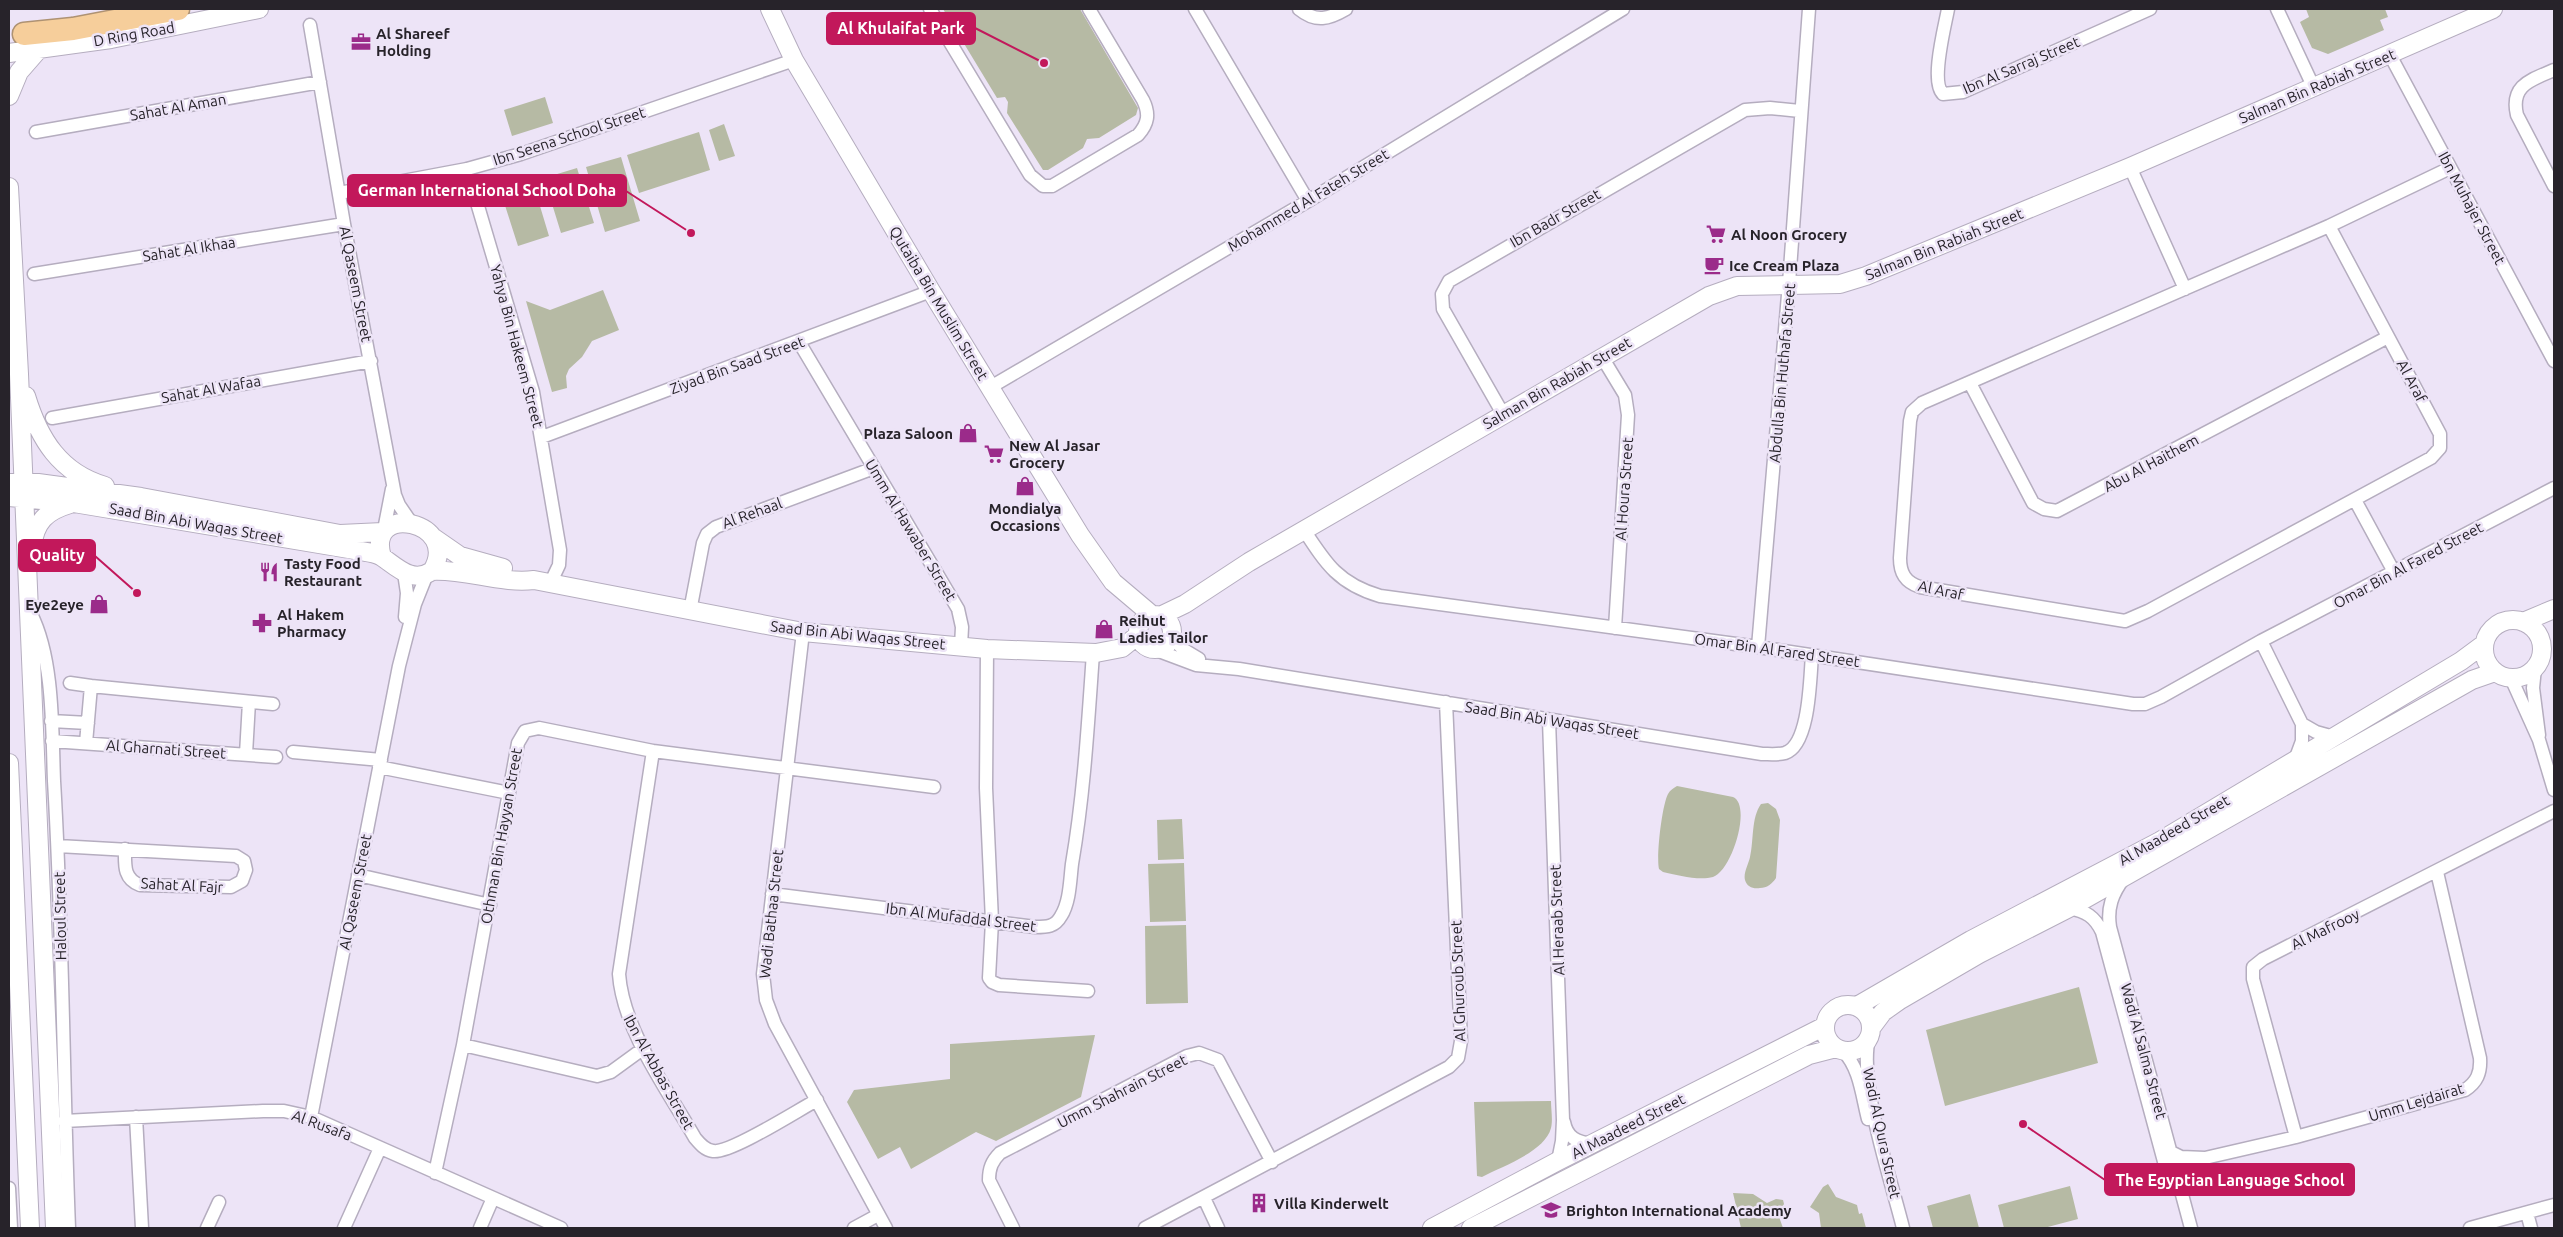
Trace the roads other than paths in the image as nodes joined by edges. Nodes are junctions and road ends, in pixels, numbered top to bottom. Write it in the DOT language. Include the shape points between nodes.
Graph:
graph roads {
  1 [pos="178,9"];
  2 [pos="259,9"];
  3 [pos="770,9"];
  4 [pos="930,9"];
  5 [pos="1089,9"];
  6 [pos="1195,9"];
  7 [pos="1299,9"];
  8 [pos="1346,9"];
  9 [pos="1623,9"];
  10 [pos="1809,9"];
  11 [pos="1948,9"];
  12 [pos="2277,9"];
  13 [pos="2493,9"];
  14 [pos="2142,10"];
  15 [pos="310,25"];
  16 [pos="31,42"];
  17 [pos="9,53"];
  18 [pos="2390,55"];
  19 [pos="794,60"];
  20 [pos="2554,70"];
  21 [pos="320,82"];
  22 [pos="2312,86"];
  23 [pos="9,96"];
  24 [pos="1800,111"];
  25 [pos="36,132"];
  26 [pos="2130,167"];
  27 [pos="2450,168"];
  28 [pos="467,169"];
  29 [pos="2554,186"];
  30 [pos="9,187"];
  31 [pos="340,193"];
  32 [pos="1308,201"];
  33 [pos="344,224"];
  34 [pos="2329,226"];
  35 [pos="34,274"];
  36 [pos="1789,283"];
  37 [pos="2185,289"];
  38 [pos="931,292"];
  39 [pos="2388,337"];
  40 [pos="800,342"];
  41 [pos="1602,357"];
  42 [pos="371,361"];
  43 [pos="2554,361"];
  44 [pos="19,374"];
  45 [pos="1970,383"];
  46 [pos="989,388"];
  47 [pos="1503,414"];
  48 [pos="52,418"];
  49 [pos="542,437"];
  50 [pos="874,468"];
  51 [pos="393,484"];
  52 [pos="2554,488"];
  53 [pos="16,490"];
  54 [pos="141,497"];
  55 [pos="2355,500"];
  56 [pos="74,502"];
  57 [pos="412,524"];
  58 [pos="1304,530"];
  59 [pos="383,531"];
  60 [pos="434,538"];
  61 [pos="382,557"];
  62 [pos="2394,572"];
  63 [pos="404,573"];
  64 [pos="429,573"];
  65 [pos="542,582"];
  66 [pos="26,585"];
  67 [pos="1120,590"];
  68 [pos="1198,596"];
  69 [pos="28,608"];
  70 [pos="2554,609"];
  71 [pos="690,611"];
  72 [pos="1156,616"];
  73 [pos="2523,622"];
  74 [pos="1615,628"];
  75 [pos="803,632"];
  76 [pos="1138,632"];
  77 [pos="1172,633"];
  78 [pos="2261,641"];
  79 [pos="2554,643"];
  80 [pos="2484,644"];
  81 [pos="961,646"];
  82 [pos="1758,647"];
  83 [pos="988,649"];
  84 [pos="1155,650"];
  85 [pos="1095,653"];
  86 [pos="1812,655"];
  87 [pos="2538,662"];
  88 [pos="399,666"];
  89 [pos="1215,666"];
  90 [pos="2503,675"];
  91 [pos="70,683"];
  92 [pos="91,686"];
  93 [pos="249,702"];
  94 [pos="1446,702"];
  95 [pos="273,704"];
  96 [pos="1549,720"];
  97 [pos="51,721"];
  98 [pos="88,723"];
  99 [pos="2302,724"];
  100 [pos="2334,737"];
  101 [pos="2539,740"];
  102 [pos="52,741"];
  103 [pos="86,743"];
  104 [pos="653,751"];
  105 [pos="293,752"];
  106 [pos="246,754"];
  107 [pos="276,757"];
  108 [pos="2295,760"];
  109 [pos="9,763"];
  110 [pos="380,763"];
  111 [pos="787,769"];
  112 [pos="934,786"];
  113 [pos="2554,790"];
  114 [pos="510,793"];
  115 [pos="2554,811"];
  116 [pos="58,846"];
  117 [pos="126,850"];
  118 [pos="2437,872"];
  119 [pos="358,875"];
  120 [pos="2124,877"];
  121 [pos="772,894"];
  122 [pos="490,904"];
  123 [pos="2069,908"];
  124 [pos="992,921"];
  125 [pos="1088,992"];
  126 [pos="1857,1006"];
  127 [pos="1825,1026"];
  128 [pos="1870,1032"];
  129 [pos="463,1045"];
  130 [pos="644,1048"];
  131 [pos="1840,1049"];
  132 [pos="816,1100"];
  133 [pos="136,1117"];
  134 [pos="311,1117"];
  135 [pos="1563,1120"];
  136 [pos="64,1121"];
  137 [pos="2296,1137"];
  138 [pos="1592,1144"];
  139 [pos="380,1148"];
  140 [pos="2171,1152"];
  141 [pos="2205,1158"];
  142 [pos="1558,1161"];
  143 [pos="1272,1162"];
  144 [pos="435,1173"];
  145 [pos="2177,1182"];
  146 [pos="9,1188"];
  147 [pos="493,1198"];
  148 [pos="1204,1198"];
  149 [pos="219,1202"];
  150 [pos="2554,1205"];
  151 [pos="2527,1213"];
  152 [pos="878,1215"];
  153 [pos="11,1228"];
  154 [pos="30,1228"];
  155 [pos="55,1228"];
  156 [pos="69,1228"];
  157 [pos="142,1228"];
  158 [pos="207,1228"];
  159 [pos="344,1228"];
  160 [pos="480,1228"];
  161 [pos="561,1228"];
  162 [pos="854,1228"];
  163 [pos="886,1228"];
  164 [pos="1013,1228"];
  165 [pos="1144,1228"];
  166 [pos="1218,1228"];
  167 [pos="1432,1228"];
  168 [pos="1471,1228"];
  169 [pos="1894,1228"];
  170 [pos="1903,1228"];
  171 [pos="2183,1228"];
  172 [pos="2190,1228"];
  173 [pos="2470,1228"];
  174 [pos="2531,1228"];
  1 -- 16 [label="highway, D Ring Road" via="73,29"];
  2 -- 16 [label="street, D Ring Road" via="111,39"];
  3 -- 19 [label="street, Qutaiba Bin Muslim Street"];
  4 -- 5 [label="street" via="1030,175 1035,182 1052,186 1138,135 1147,122 1144,100"];
  6 -- 32 [label="street"];
  7 -- 8 [label="street" via="1314,18 1324,19"];
  9 -- 32 [label="street, Mohammed Al Fateh Street"];
  10 -- 24 [label="street, Abdulla Bin Huthafa Street"];
  11 -- 14 [label="street, Ibn Al Sarraj Street" via="1937,85 1943,94 1963,92"];
  12 -- 22 [label="street"];
  13 -- 18 [label="street, Salman Bin Rabiah Street"];
  15 -- 21 [label="street, Al Qaseem Street"];
  16 -- 17 [label="street, D Ring Road"];
  16 -- 23 [label="street"];
  18 -- 22 [label="street, Salman Bin Rabiah Street"];
  18 -- 27 [label="street, Ibn Muhajer Street"];
  19 -- 28 [label="street, Ibn Seena School Street" via="521,154"];
  19 -- 38 [label="street, Qutaiba Bin Muslim Street"];
  20 -- 29 [label="street" via="2522,86 2514,103 2517,115"];
  21 -- 25 [label="street, Sahat Al Aman"];
  21 -- 31 [label="street, Al Qaseem Street"];
  22 -- 26 [label="street, Salman Bin Rabiah Street"];
  24 -- 36 [label="street, Abdulla Bin Huthafa Street"];
  24 -- 47 [label="street, Ibn Badr Street" via="1760,107 1744,110 1449,281 1442,294 1444,309"];
  26 -- 36 [label="street, Salman Bin Rabiah Street" via="1866,276 1840,284"];
  26 -- 37 [label="street"];
  27 -- 34 [label="street, Al Araf"];
  27 -- 43 [label="street, Ibn Muhajer Street"];
  28 -- 31 [label="street, Ibn Seena School Street"];
  28 -- 49 [label="street, Yahya Bin Hakeem Street" via="533,392"];
  30 -- 44 [label="street, Haloul Street"];
  31 -- 33 [label="street, Al Qaseem Street"];
  32 -- 46 [label="street, Mohammed Al Fateh Street"];
  33 -- 35 [label="street, Sahat Al Ikhaa"];
  33 -- 42 [label="street, Al Qaseem Street"];
  34 -- 37 [label="street, Al Araf"];
  34 -- 39 [label="street, Al Araf"];
  36 -- 41 [label="street, Salman Bin Rabiah Street" via="1722,290"];
  36 -- 82 [label="street, Abdulla Bin Huthafa Street"];
  37 -- 45 [label="street, Al Araf"];
  38 -- 40 [label="street, Ziyad Bin Saad Street"];
  38 -- 46 [label="street, Qutaiba Bin Muslim Street"];
  39 -- 45 [label="street, Abu Al Haithem" via="2057,511 2033,503"];
  39 -- 55 [label="street, Al Araf" via="2440,434 2441,444 2432,458"];
  40 -- 49 [label="street, Ziyad Bin Saad Street"];
  40 -- 50 [label="street, Umm Al Hawaber Street"];
  41 -- 47 [label="street, Salman Bin Rabiah Street"];
  41 -- 74 [label="street, Al Houra Street" via="1625,395 1628,415"];
  42 -- 48 [label="street, Sahat Al Wafaa"];
  42 -- 51 [label="street, Al Qaseem Street"];
  44 -- 53 [label="street, Haloul Street"];
  44 -- 54 [label="street" via="40,434 51,452 66,467 91,482"];
  45 -- 55 [label="street, Al Araf" via="1922,403 1912,412 1900,566 1908,582 1920,587 2125,621"];
  46 -- 67 [label="street, Qutaiba Bin Muslim Street" via="1087,546"];
  47 -- 58 [label="street, Salman Bin Rabiah Street"];
  49 -- 65 [label="street, Yahya Bin Hakeem Street" via="560,550 559,565"];
  50 -- 71 [label="street, Al Rehaal" via="716,527 707,534 703,543"];
  50 -- 81 [label="street, Umm Al Hawaber Street" via="958,609 962,627"];
  51 -- 57 [label="street, Al Qaseem Street" via="399,505"];
  51 -- 59 [label="street, Al Qaseem Street"];
  52 -- 62 [label="street, Omar Bin Al Fared Street"];
  53 -- 54 [label="street, Saad Bin Abi Waqas Street"];
  53 -- 56 [label="street, Saad Bin Abi Waqas Street"];
  53 -- 66 [label="street, Haloul Street"];
  54 -- 59 [label="street, Saad Bin Abi Waqas Street" via="340,534"];
  55 -- 62 [label="street"];
  56 -- 61 [label="street, Saad Bin Abi Waqas Street"];
  56 -- 66 [label="street" via="48,513 37,526"];
  57 -- 59 [label="street" via="397,523"];
  57 -- 60 [label="street"];
  58 -- 68 [label="street, Salman Bin Rabiah Street" via="1235,570"];
  58 -- 74 [label="street, Omar Bin Al Fared Street" via="1335,573 1364,591 1380,596"];
  59 -- 61 [label="street"];
  60 -- 64 [label="street" via="439,552"];
  60 -- 65 [label="street, Saad Bin Abi Waqas Street" via="460,556 516,571"];
  61 -- 63 [label="street"];
  62 -- 78 [label="street, Omar Bin Al Fared Street"];
  63 -- 64 [label="street" via="417,576"];
  63 -- 88 [label="street, Al Qaseem Street" via="406,603"];
  64 -- 65 [label="street, Saad Bin Abi Waqas Street" via="451,571"];
  64 -- 88 [label="street, Al Qaseem Street" via="415,604"];
  65 -- 71 [label="street, Saad Bin Abi Waqas Street"];
  66 -- 69 [label="street, Haloul Street"];
  67 -- 72 [label="street, Qutaiba Bin Muslim Street"];
  67 -- 76 [label="street, Qutaiba Bin Muslim Street" via="1131,608"];
  68 -- 72 [label="street, Salman Bin Rabiah Street"];
  68 -- 77 [label="street, Salman Bin Rabiah Street"];
  69 -- 97 [label="street, Haloul Street" via="44,647"];
  69 -- 155 [label="street, Haloul Street"];
  70 -- 73 [label="street"];
  71 -- 75 [label="street, Saad Bin Abi Waqas Street"];
  72 -- 76 [label="street" via="1143,620"];
  72 -- 77 [label="street" via="1168,620"];
  73 -- 80 [label="street" via="2511,620 2499,624 2489,632"];
  73 -- 87 [label="street" via="2539,635"];
  74 -- 82 [label="street, Omar Bin Al Fared Street"];
  75 -- 81 [label="street, Saad Bin Abi Waqas Street"];
  75 -- 111 [label="street, Wadi Bathaa Street"];
  76 -- 84 [label="street" via="1142,644"];
  76 -- 85 [label="street, Saad Bin Abi Waqas Street" via="1122,648"];
  77 -- 84 [label="street" via="1166,646"];
  77 -- 89 [label="street, Saad Bin Abi Waqas Street" via="1188,654"];
  78 -- 86 [label="street, Omar Bin Al Fared Street" via="2145,704"];
  78 -- 99 [label="street"];
  79 -- 87 [label="street"];
  80 -- 90 [label="street" via="2486,660"];
  80 -- 100 [label="street, Al Maadeed Street"];
  81 -- 83 [label="street, Saad Bin Abi Waqas Street"];
  82 -- 86 [label="street, Omar Bin Al Fared Street"];
  83 -- 85 [label="street, Saad Bin Abi Waqas Street"];
  83 -- 124 [label="street" via="986,788"];
  84 -- 85 [label="street, Saad Bin Abi Waqas Street" via="1113,656"];
  84 -- 89 [label="street, Saad Bin Abi Waqas Street" via="1196,665"];
  85 -- 124 [label="street, Ibn Al Mufaddal Street" via="1084,781 1062,914 1056,923 1047,927"];
  86 -- 96 [label="street, Saad Bin Abi Waqas Street" via="1804,726 1786,753 1762,754"];
  87 -- 90 [label="street" via="2524,676"];
  87 -- 101 [label="street" via="2533,688"];
  88 -- 110 [label="street, Al Qaseem Street"];
  89 -- 94 [label="street, Saad Bin Abi Waqas Street"];
  90 -- 101 [label="street"];
  90 -- 120 [label="street, Al Maadeed Street" via="2472,680"];
  91 -- 92 [label="street"];
  92 -- 93 [label="street"];
  92 -- 98 [label="street, Al Gharnati Street"];
  93 -- 95 [label="street"];
  93 -- 106 [label="street, Al Gharnati Street"];
  94 -- 96 [label="street, Saad Bin Abi Waqas Street"];
  94 -- 143 [label="street, Al Ghuroub Street" via="1461,1051 1449,1068"];
  96 -- 135 [label="street, Al Heraab Street"];
  97 -- 98 [label="street"];
  97 -- 102 [label="street, Haloul Street"];
  98 -- 103 [label="street, Al Gharnati Street"];
  99 -- 100 [label="street"];
  99 -- 108 [label="street" via="2302,741"];
  100 -- 108 [label="street, Al Maadeed Street"];
  101 -- 113 [label="street"];
  102 -- 103 [label="street, Al Gharnati Street"];
  102 -- 116 [label="street, Haloul Street"];
  103 -- 106 [label="street, Al Gharnati Street"];
  104 -- 111 [label="street, Othman Bin Hayyan Street"];
  104 -- 114 [label="street, Othman Bin Hayyan Street" via="532,728 525,731 518,743"];
  104 -- 130 [label="street, Ibn Al Abbas Street" via="619,974 624,1010"];
  105 -- 110 [label="street"];
  106 -- 107 [label="street, Al Gharnati Street"];
  108 -- 126 [label="street, Al Maadeed Street" via="2160,841 1971,940"];
  109 -- 154 [label="street"];
  110 -- 114 [label="street"];
  110 -- 119 [label="street, Al Qaseem Street"];
  111 -- 112 [label="street, Othman Bin Hayyan Street"];
  111 -- 121 [label="street, Wadi Bathaa Street"];
  114 -- 122 [label="street, Othman Bin Hayyan Street"];
  115 -- 118 [label="street, Al Mafrooy"];
  116 -- 117 [label="street, Sahat Al Fajr"];
  116 -- 136 [label="street, Haloul Street"];
  117 -- 117 [label="street, Sahat Al Fajr" via="236,856 244,861 246,870 242,881 231,887 140,884 126,873"];
  118 -- 137 [label="street, Al Mafrooy" via="2263,959 2253,967 2253,979"];
  118 -- 137 [label="street, Umm Lejdairat" via="2480,1058 2481,1070 2477,1079 2465,1090"];
  119 -- 122 [label="street"];
  119 -- 134 [label="street, Al Qaseem Street"];
  120 -- 123 [label="street, Al Maadeed Street"];
  120 -- 140 [label="street, Wadi Al Salma Street" via="2111,900 2110,927"];
  121 -- 124 [label="street, Ibn Al Mufaddal Street"];
  121 -- 132 [label="street, Wadi Bathaa Street" via="763,974 766,1000 775,1024"];
  122 -- 129 [label="street, Othman Bin Hayyan Street"];
  123 -- 128 [label="street, Al Maadeed Street" via="1979,954 1900,1000 1883,1012"];
  123 -- 171 [label="street, Wadi Al Salma Street" via="2089,915 2097,921 2102,932"];
  124 -- 125 [label="street" via="989,974 992,982"];
  126 -- 127 [label="street" via="1838,1006 1827,1016"];
  126 -- 128 [label="street" via="1868,1015"];
  127 -- 131 [label="street" via="1826,1037"];
  127 -- 138 [label="street, Al Maadeed Street"];
  128 -- 131 [label="street" via="1858,1049"];
  128 -- 170 [label="street, Wadi Al Qura Street" via="1866,1058 1869,1087"];
  129 -- 130 [label="street" via="597,1076 611,1072"];
  129 -- 144 [label="street, Othman Bin Hayyan Street"];
  130 -- 132 [label="street, Ibn Al Abbas Street" via="695,1138 703,1147 713,1151 732,1147"];
  131 -- 168 [label="street, Al Maadeed Street" via="1809,1055"];
  131 -- 169 [label="street, Wadi Al Qura Street" via="1856,1074"];
  132 -- 152 [label="street, Wadi Bathaa Street"];
  133 -- 134 [label="street, Al Rusafa" via="284,1111"];
  133 -- 136 [label="street, Al Rusafa"];
  133 -- 157 [label="street"];
  134 -- 139 [label="street, Al Rusafa"];
  135 -- 138 [label="street" via="1574,1140"];
  135 -- 142 [label="street, Al Heraab Street"];
  136 -- 156 [label="street, Haloul Street"];
  137 -- 141 [label="street, Umm Lejdairat"];
  138 -- 142 [label="street, Al Maadeed Street"];
  139 -- 144 [label="street, Al Rusafa"];
  139 -- 159 [label="street"];
  140 -- 141 [label="street"];
  140 -- 145 [label="street, Wadi Al Salma Street"];
  141 -- 145 [label="street" via="2190,1167"];
  142 -- 167 [label="street, Al Maadeed Street"];
  143 -- 148 [label="street, Al Ghuroub Street"];
  143 -- 164 [label="street, Umm Shahrain Street" via="1218,1060 1199,1053 1187,1056 1000,1153 994,1159 989,1180"];
  144 -- 147 [label="street, Al Rusafa"];
  145 -- 172 [label="street, Wadi Al Salma Street"];
  146 -- 153 [label="street"];
  147 -- 160 [label="street"];
  147 -- 161 [label="street, Al Rusafa"];
  148 -- 165 [label="street, Al Ghuroub Street"];
  148 -- 166 [label="street"];
  149 -- 158 [label="street"];
  150 -- 151 [label="street"];
  151 -- 173 [label="street"];
  151 -- 174 [label="street"];
  152 -- 162 [label="street"];
  152 -- 163 [label="street, Wadi Bathaa Street"];
}
